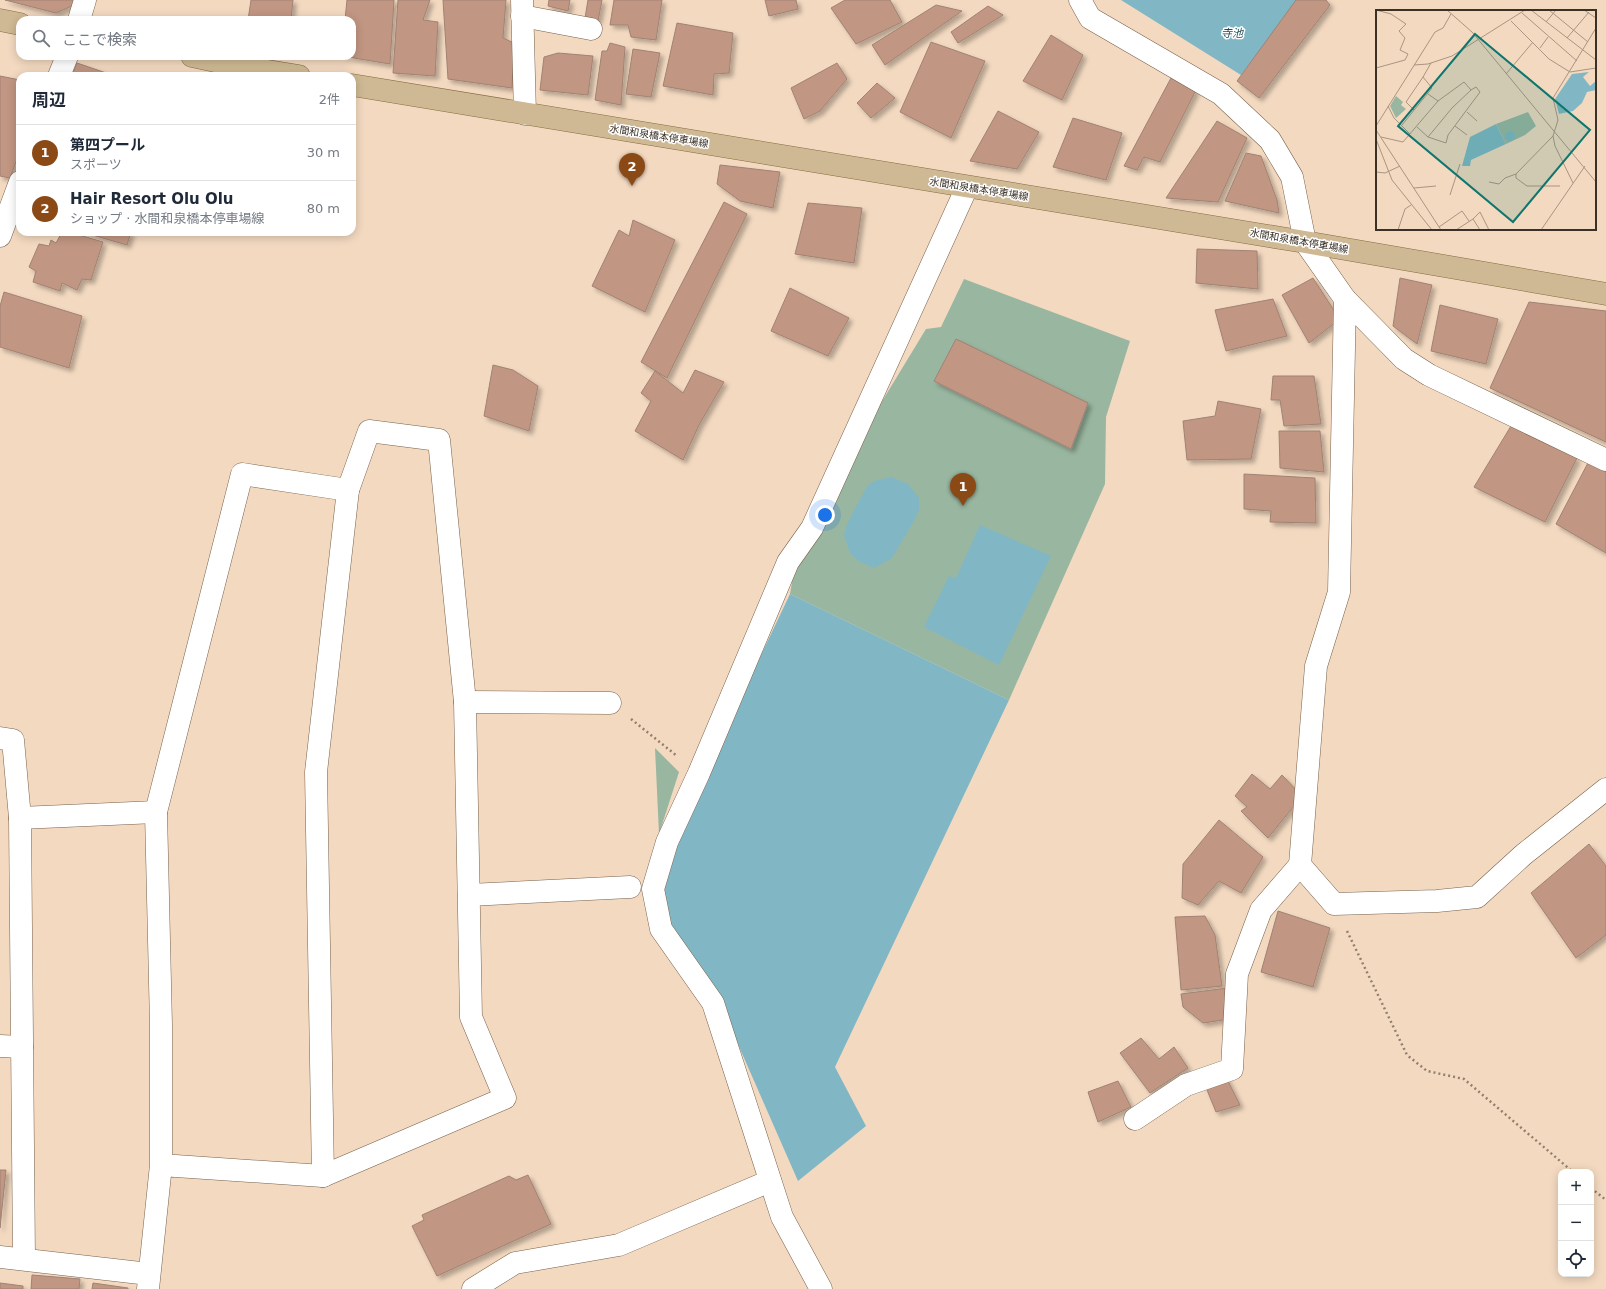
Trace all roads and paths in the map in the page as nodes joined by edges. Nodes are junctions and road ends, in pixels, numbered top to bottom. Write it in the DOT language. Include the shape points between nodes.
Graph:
graph roads {
  1 [pos="85,0"];
  2 [pos="1080,0"];
  3 [pos="522,8"];
  4 [pos="80,16"];
  5 [pos="0,20"];
  6 [pos="16,23"];
  7 [pos="590,29"];
  8 [pos="65,60"];
  9 [pos="211,60"];
  10 [pos="61,72"];
  11 [pos="274,72"];
  12 [pos="356,86"];
  13 [pos="525,114"];
  14 [pos="967,187"];
  15 [pos="16,193"];
  16 [pos="0,236"];
  17 [pos="1305,242"];
  18 [pos="1606,294"];
  19 [pos="1345,299"];
  20 [pos="1606,460"];
  21 [pos="348,490"];
  22 [pos="465,702"];
  23 [pos="610,703"];
  24 [pos="0,738"];
  25 [pos="699,773"];
  26 [pos="1606,790"];
  27 [pos="156,812"];
  28 [pos="20,818"];
  29 [pos="1300,864"];
  30 [pos="630,888"];
  31 [pos="469,895"];
  32 [pos="1334,904"];
  33 [pos="0,1046"];
  34 [pos="22,1047"];
  35 [pos="1135,1119"];
  36 [pos="161,1165"];
  37 [pos="1569,1169"];
  38 [pos="323,1176"];
  39 [pos="770,1181"];
  40 [pos="1594,1190"];
  41 [pos="1606,1200"];
  42 [pos="0,1257"];
  43 [pos="24,1259"];
  44 [pos="148,1281"];
  45 [pos="473,1289"];
  46 [pos="821,1289"];
  1 -- 4 [label="street"];
  2 -- 17 [label="street" via="1090,18 1221,94 1270,140 1292,177"];
  3 -- 7 [label="street"];
  3 -- 13 [label="street"];
  5 -- 6 [label="main road"];
  8 -- 10 [label="street"];
  9 -- 11 [label="main road"];
  12 -- 13 [label="main road, 水間和泉橋本停車場線"];
  13 -- 14 [label="main road, 水間和泉橋本停車場線"];
  14 -- 17 [label="main road, 水間和泉橋本停車場線"];
  14 -- 25 [label="street" via="812,528 788,562"];
  15 -- 16 [label="street"];
  17 -- 18 [label="main road, 水間和泉橋本停車場線"];
  17 -- 19 [label="street"];
  19 -- 20 [label="street" via="1404,358 1429,375"];
  19 -- 29 [label="street" via="1339,592 1316,666"];
  21 -- 22 [label="street" via="369,431 439,440"];
  21 -- 27 [label="street" via="242,474"];
  21 -- 38 [label="street" via="316,772"];
  22 -- 23 [label="street"];
  22 -- 31 [label="street"];
  23 -- 25 [label="path"];
  24 -- 28 [label="street" via="13,740"];
  25 -- 39 [label="street" via="667,842 653,889 661,928 713,1003"];
  26 -- 32 [label="street" via="1523,855 1478,897 1437,902"];
  27 -- 28 [label="street"];
  27 -- 36 [label="street"];
  28 -- 34 [label="street"];
  29 -- 32 [label="street"];
  29 -- 35 [label="street" via="1261,910 1237,974 1232,1069 1186,1085"];
  30 -- 31 [label="street"];
  31 -- 38 [label="street" via="471,1017 505,1098"];
  32 -- 37 [label="path" via="1408,1055 1427,1071 1464,1079"];
  33 -- 34 [label="street"];
  34 -- 43 [label="street"];
  36 -- 38 [label="street"];
  36 -- 44 [label="street"];
  39 -- 45 [label="street" via="619,1245 515,1263"];
  39 -- 46 [label="street" via="782,1217"];
  40 -- 41 [label="path"];
  42 -- 43 [label="street"];
  43 -- 44 [label="street"];
}
